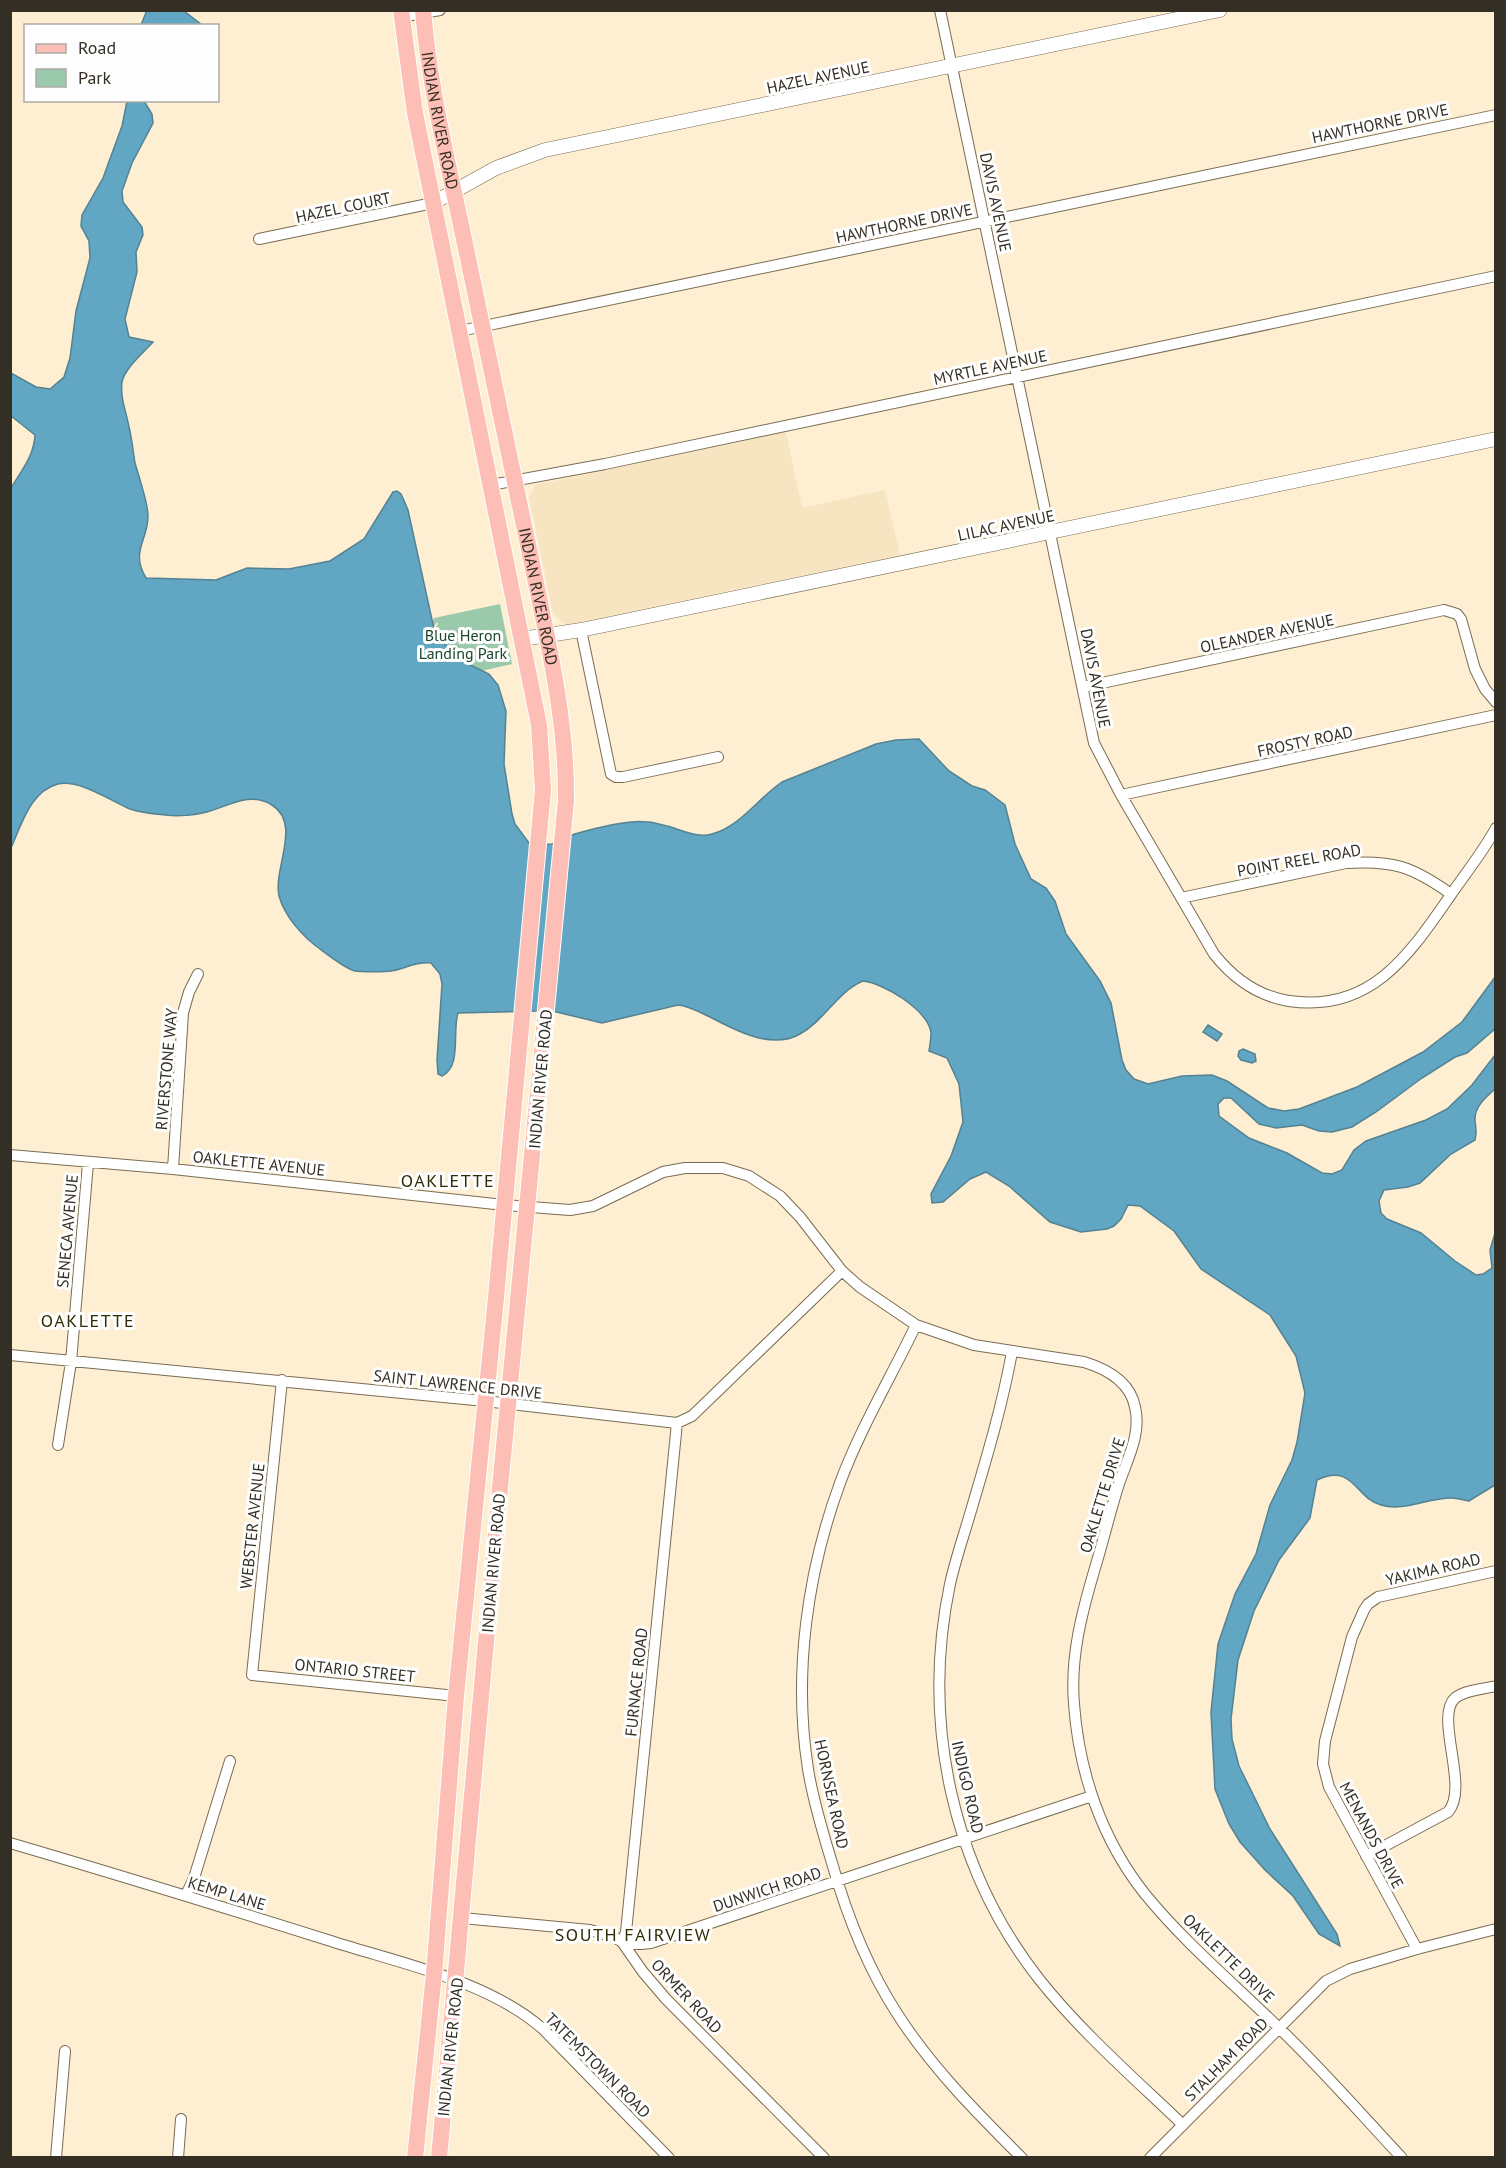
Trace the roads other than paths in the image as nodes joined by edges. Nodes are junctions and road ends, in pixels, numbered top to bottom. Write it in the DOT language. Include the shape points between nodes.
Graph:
graph roads {
  1 [pos="940,10"];
  2 [pos="1220,10"];
  3 [pos="429,11"];
  4 [pos="401,14"];
  5 [pos="952,65"];
  6 [pos="1496,114"];
  7 [pos="454,192"];
  8 [pos="433,203"];
  9 [pos="985,221"];
  10 [pos="260,239"];
  11 [pos="1496,276"];
  12 [pos="482,326"];
  13 [pos="460,331"];
  14 [pos="1018,377"];
  15 [pos="1496,439"];
  16 [pos="514,480"];
  17 [pos="491,485"];
  18 [pos="1051,533"];
  19 [pos="581,630"];
  20 [pos="547,635"];
  21 [pos="522,639"];
  22 [pos="1083,687"];
  23 [pos="1496,702"];
  24 [pos="1496,715"];
  25 [pos="718,757"];
  26 [pos="1121,795"];
  27 [pos="1496,828"];
  28 [pos="1451,894"];
  29 [pos="1181,898"];
  30 [pos="198,974"];
  31 [pos="10,1155"];
  32 [pos="88,1162"];
  33 [pos="173,1169"];
  34 [pos="504,1205"];
  35 [pos="528,1206"];
  36 [pos="842,1271"];
  37 [pos="916,1325"];
  38 [pos="1012,1352"];
  39 [pos="10,1355"];
  40 [pos="71,1362"];
  41 [pos="282,1380"];
  42 [pos="485,1401"];
  43 [pos="508,1403"];
  44 [pos="677,1423"];
  45 [pos="58,1445"];
  46 [pos="1496,1571"];
  47 [pos="1378,1597"];
  48 [pos="252,1675"];
  49 [pos="1496,1686"];
  50 [pos="456,1696"];
  51 [pos="230,1761"];
  52 [pos="1092,1796"];
  53 [pos="964,1839"];
  54 [pos="10,1843"];
  55 [pos="1366,1856"];
  56 [pos="837,1881"];
  57 [pos="186,1895"];
  58 [pos="462,1918"];
  59 [pos="1496,1929"];
  60 [pos="622,1942"];
  61 [pos="1417,1949"];
  62 [pos="434,1974"];
  63 [pos="456,1982"];
  64 [pos="1279,2027"];
  65 [pos="65,2051"];
  66 [pos="181,2120"];
  67 [pos="1183,2125"];
  68 [pos="56,2157"];
  69 [pos="178,2157"];
  70 [pos="415,2157"];
  71 [pos="438,2157"];
  72 [pos="669,2157"];
  73 [pos="824,2157"];
  74 [pos="1022,2157"];
  75 [pos="1150,2157"];
  76 [pos="1402,2157"];
  1 -- 5 [label="street, DAVIS AVENUE"];
  2 -- 5 [label="street, HAZEL AVENUE"];
  3 -- 4 [label="street"];
  3 -- 7 [label="main road, INDIAN RIVER ROAD" via="430,68"];
  4 -- 8 [label="main road, INDIAN RIVER ROAD"];
  5 -- 7 [label="street, HAZEL AVENUE" via="545,150 514,160"];
  5 -- 9 [label="street, DAVIS AVENUE"];
  6 -- 9 [label="street, HAWTHORNE DRIVE"];
  7 -- 8 [label="street, HAZEL AVENUE"];
  7 -- 12 [label="main road, INDIAN RIVER ROAD"];
  8 -- 10 [label="street, HAZEL COURT"];
  8 -- 13 [label="main road, INDIAN RIVER ROAD"];
  9 -- 12 [label="street, HAWTHORNE DRIVE"];
  9 -- 14 [label="street, DAVIS AVENUE"];
  11 -- 14 [label="street, MYRTLE AVENUE"];
  12 -- 13 [label="street, HAWTHORNE DRIVE"];
  12 -- 16 [label="main road, INDIAN RIVER ROAD"];
  13 -- 17 [label="main road, INDIAN RIVER ROAD"];
  14 -- 16 [label="street, MYRTLE AVENUE"];
  14 -- 18 [label="street, DAVIS AVENUE"];
  15 -- 18 [label="street, LILAC AVENUE"];
  16 -- 17 [label="street, MYRTLE AVENUE"];
  16 -- 20 [label="main road, INDIAN RIVER ROAD"];
  17 -- 21 [label="main road, INDIAN RIVER ROAD"];
  18 -- 19 [label="street, LILAC AVENUE"];
  18 -- 22 [label="street, DAVIS AVENUE"];
  19 -- 20 [label="street, LILAC AVENUE"];
  19 -- 25 [label="street" via="610,774 623,777"];
  20 -- 21 [label="street, LILAC AVENUE"];
  20 -- 35 [label="main road, INDIAN RIVER ROAD" via="564,739 566,801"];
  21 -- 34 [label="main road, INDIAN RIVER ROAD" via="539,725 543,776"];
  22 -- 23 [label="street, OLEANDER AVENUE" via="1444,610 1457,614 1463,623 1475,669"];
  22 -- 26 [label="street, DAVIS AVENUE" via="1094,743"];
  24 -- 26 [label="street, FROSTY ROAD"];
  26 -- 29 [label="street, DAVIS AVENUE"];
  27 -- 28 [label="street, DAVIS AVENUE"];
  28 -- 29 [label="street, POINT REEL ROAD" via="1415,871 1367,862 1346,863"];
  28 -- 29 [label="street, DAVIS AVENUE" via="1419,942 1381,978 1344,998 1305,1003 1265,994 1232,974 1214,954"];
  30 -- 33 [label="street, RIVERSTONE WAY" via="183,1013"];
  31 -- 32 [label="street, OAKLETTE AVENUE"];
  32 -- 33 [label="street, OAKLETTE AVENUE"];
  32 -- 40 [label="street, SENECA AVENUE"];
  33 -- 34 [label="street, OAKLETTE AVENUE"];
  34 -- 35 [label="street, OAKLETTE DRIVE"];
  34 -- 42 [label="main road, INDIAN RIVER ROAD"];
  35 -- 36 [label="street, OAKLETTE DRIVE" via="570,1210 593,1206 663,1172 723,1168 749,1176 780,1196"];
  35 -- 43 [label="main road, INDIAN RIVER ROAD"];
  36 -- 37 [label="street, OAKLETTE DRIVE"];
  36 -- 44 [label="street" via="692,1416"];
  37 -- 38 [label="street, OAKLETTE DRIVE" via="958,1341"];
  37 -- 56 [label="street, HORNSEA ROAD" via="840,1483 815,1568 807,1612 803,1675 808,1770"];
  38 -- 52 [label="street, OAKLETTE DRIVE" via="1098,1366 1124,1384 1135,1406 1136,1437 1088,1591 1074,1665 1073,1701 1081,1761"];
  38 -- 53 [label="street, INDIGO ROAD" via="1002,1403 953,1571 941,1641 941,1740 949,1788"];
  39 -- 40 [label="street, SAINT LAWRENCE DRIVE"];
  40 -- 41 [label="street, SAINT LAWRENCE DRIVE"];
  40 -- 45 [label="street, SENECA AVENUE"];
  41 -- 42 [label="street, SAINT LAWRENCE DRIVE"];
  41 -- 48 [label="street, WEBSTER AVENUE"];
  42 -- 43 [label="street, SAINT LAWRENCE DRIVE"];
  42 -- 50 [label="main road, INDIAN RIVER ROAD"];
  43 -- 44 [label="street, SAINT LAWRENCE DRIVE"];
  43 -- 58 [label="main road, INDIAN RIVER ROAD"];
  44 -- 60 [label="street, FURNACE ROAD"];
  46 -- 47 [label="street, YAKIMA ROAD"];
  47 -- 55 [label="street, MENANDS DRIVE" via="1361,1614 1352,1637 1324,1753 1329,1787"];
  48 -- 50 [label="street, ONTARIO STREET"];
  49 -- 55 [label="street" via="1456,1697 1448,1711 1455,1783 1451,1809"];
  50 -- 62 [label="main road, INDIAN RIVER ROAD"];
  51 -- 57 [label="street"];
  52 -- 53 [label="street, DUNWICH ROAD"];
  52 -- 64 [label="street, OAKLETTE DRIVE" via="1116,1850 1146,1894"];
  53 -- 56 [label="street, DUNWICH ROAD"];
  53 -- 67 [label="street, INDIGO ROAD" via="998,1918 1040,1979"];
  54 -- 57 [label="street, KEMP LANE"];
  55 -- 61 [label="street, MENANDS DRIVE"];
  56 -- 60 [label="street, DUNWICH ROAD" via="651,1943"];
  56 -- 74 [label="street, HORNSEA ROAD" via="867,1958 898,2015 951,2085"];
  57 -- 62 [label="street, KEMP LANE"];
  58 -- 60 [label="street" via="597,1931"];
  58 -- 63 [label="main road, INDIAN RIVER ROAD"];
  59 -- 61 [label="street, STALHAM ROAD"];
  60 -- 73 [label="street, ORMER ROAD" via="666,1999"];
  61 -- 64 [label="street, STALHAM ROAD" via="1336,1974"];
  62 -- 63 [label="street, TATEMSTOWN ROAD"];
  62 -- 70 [label="main road, INDIAN RIVER ROAD"];
  63 -- 71 [label="main road, INDIAN RIVER ROAD"];
  63 -- 72 [label="street, TATEMSTOWN ROAD" via="503,2000 531,2019"];
  64 -- 67 [label="street, STALHAM ROAD"];
  64 -- 76 [label="street, OAKLETTE DRIVE"];
  65 -- 68 [label="street"];
  66 -- 69 [label="street"];
  67 -- 75 [label="street, STALHAM ROAD"];
}
